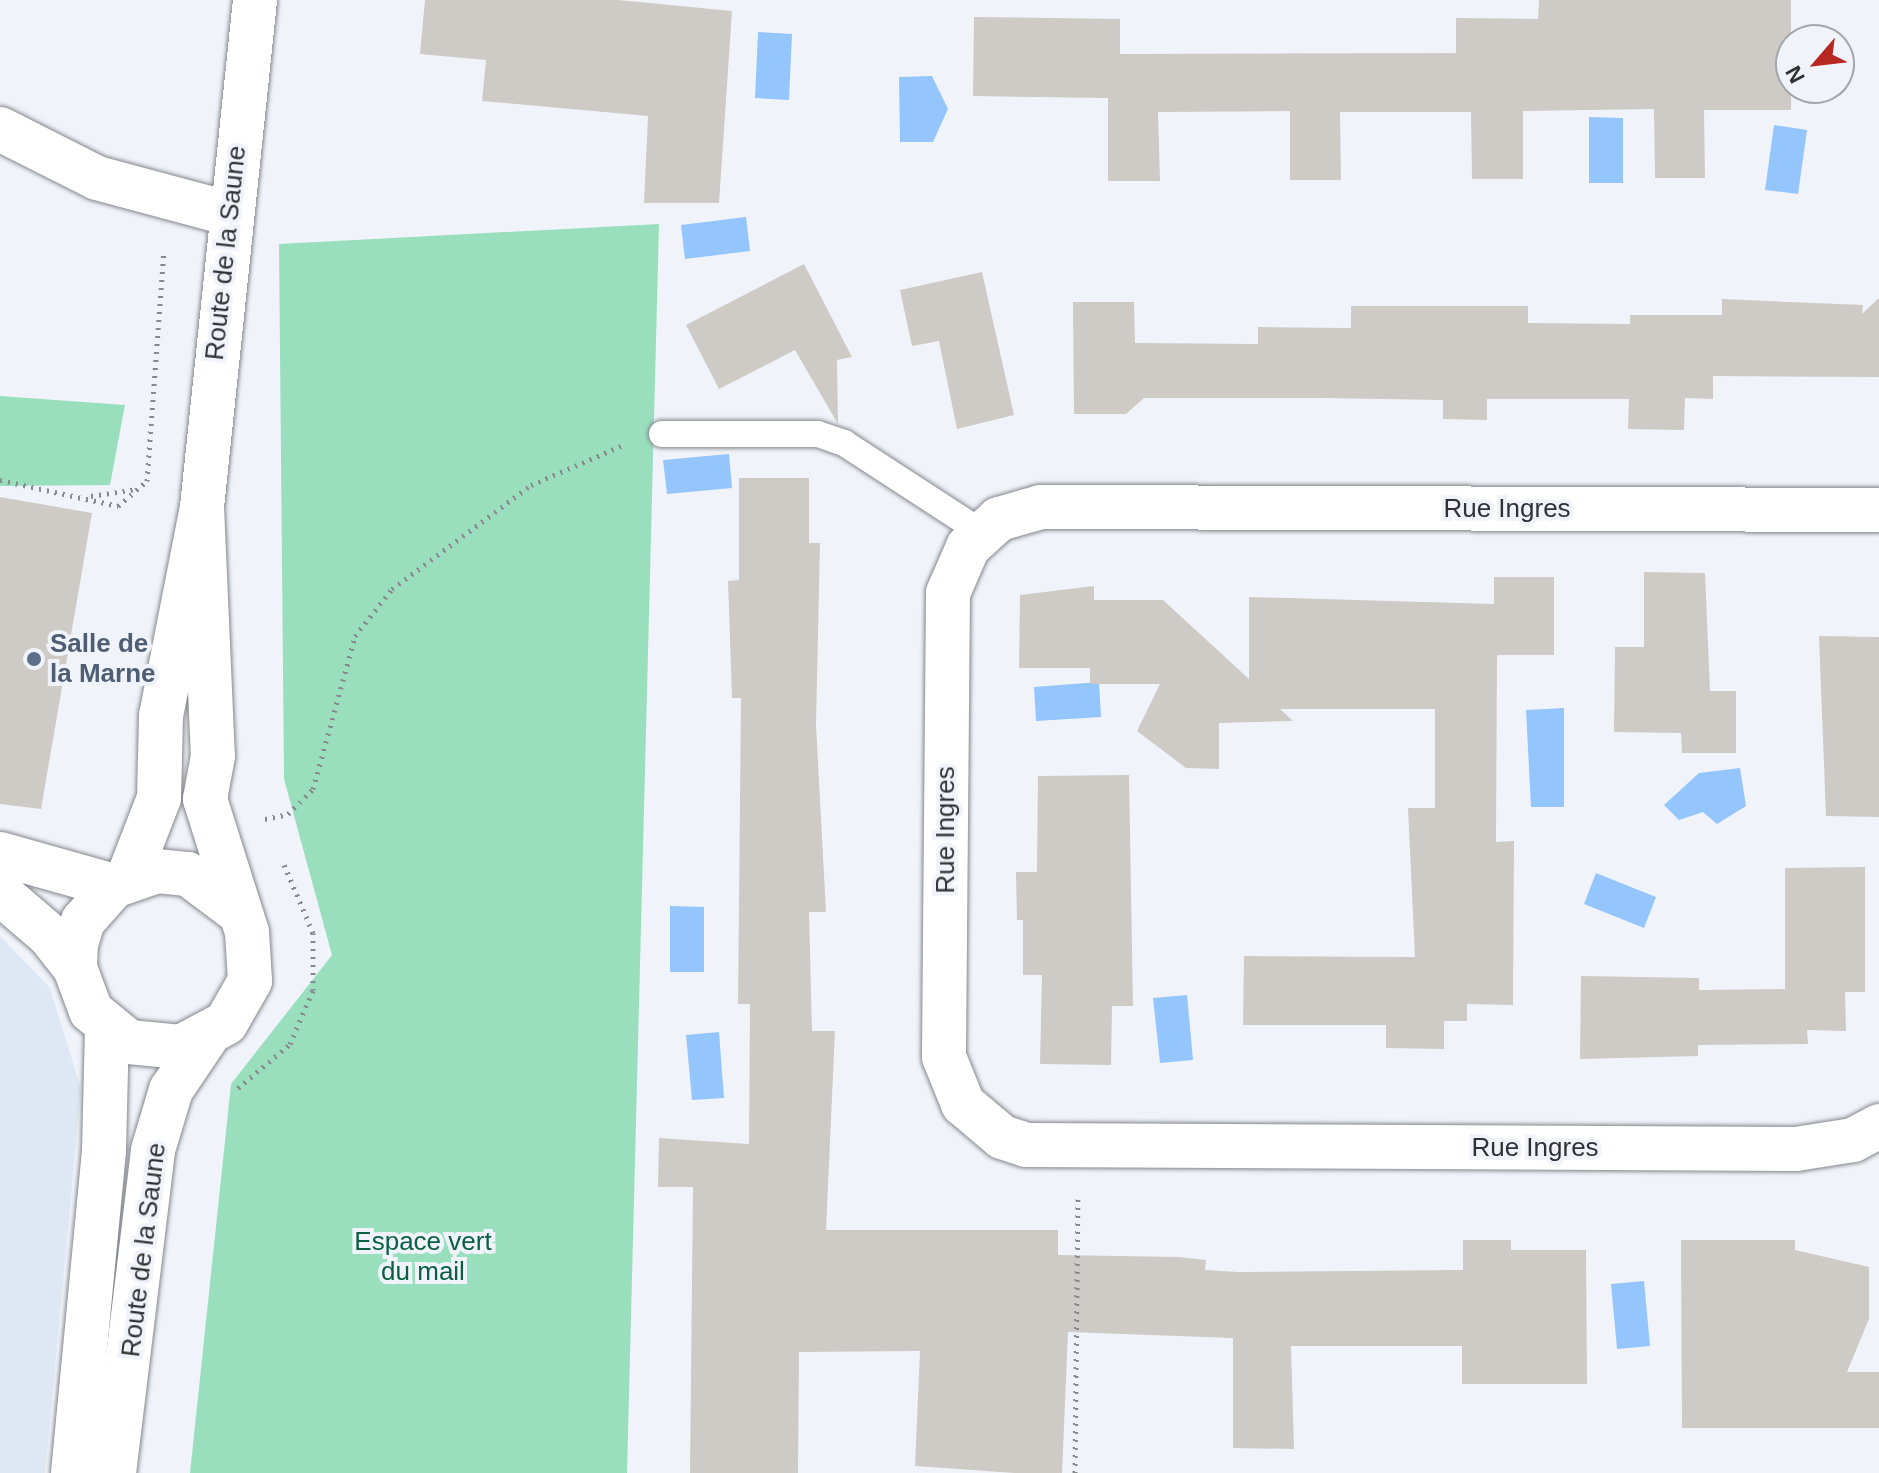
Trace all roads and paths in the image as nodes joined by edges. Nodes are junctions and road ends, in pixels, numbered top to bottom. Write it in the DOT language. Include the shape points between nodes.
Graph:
graph roads {
  1 [pos="255,0"];
  2 [pos="0,129"];
  3 [pos="167,199"];
  4 [pos="228,213"];
  5 [pos="662,434"];
  6 [pos="0,480"];
  7 [pos="138,489"];
  8 [pos="91,496"];
  9 [pos="202,507"];
  10 [pos="1879,510"];
  11 [pos="981,532"];
  12 [pos="252,813"];
  13 [pos="0,854"];
  14 [pos="121,882"];
  15 [pos="0,893"];
  16 [pos="236,910"];
  17 [pos="75,968"];
  18 [pos="107,1029"];
  19 [pos="206,1038"];
  20 [pos="1879,1126"];
  21 [pos="1079,1146"];
  22 [pos="73,1473"];
  23 [pos="114,1473"];
  24 [pos="1075,1473"];
  1 -- 4 [label="street, Route de la Saune"];
  2 -- 3 [label="street" via="97,178"];
  3 -- 4 [label="street"];
  3 -- 7 [label="path" via="147,481"];
  4 -- 9 [label="street, Route de la Saune"];
  5 -- 11 [label="lane" via="818,434 844,443"];
  5 -- 12 [label="path" via="531,485 392,589 355,636 313,789 288,814"];
  6 -- 8 [label="path"];
  7 -- 8 [label="path"];
  7 -- 8 [label="path" via="118,506"];
  9 -- 14 [label="street, Route de la Saune" via="161,716 159,798"];
  9 -- 16 [label="street, Route de la Saune" via="213,756 205,799"];
  10 -- 11 [label="street, Rue Ingres" via="1041,507"];
  11 -- 21 [label="street, Rue Ingres" via="955,567 948,593 944,1057 963,1104 1002,1137"];
  13 -- 14 [label="street"];
  14 -- 16 [label="street" via="188,874"];
  14 -- 17 [label="street, Route de la Saune" via="83,921"];
  15 -- 17 [label="street" via="49,935"];
  16 -- 19 [label="street, Route de la Saune" via="247,932 250,981 241,1004"];
  17 -- 18 [label="street" via="91,1011"];
  18 -- 19 [label="street" via="155,1049"];
  18 -- 22 [label="street, Route de la Saune" via="104,1151"];
  19 -- 23 [label="street, Route de la Saune" via="171,1090 153,1150"];
  20 -- 21 [label="street, Rue Ingres" via="1853,1140 1796,1149"];
  21 -- 24 [label="path"];
}
